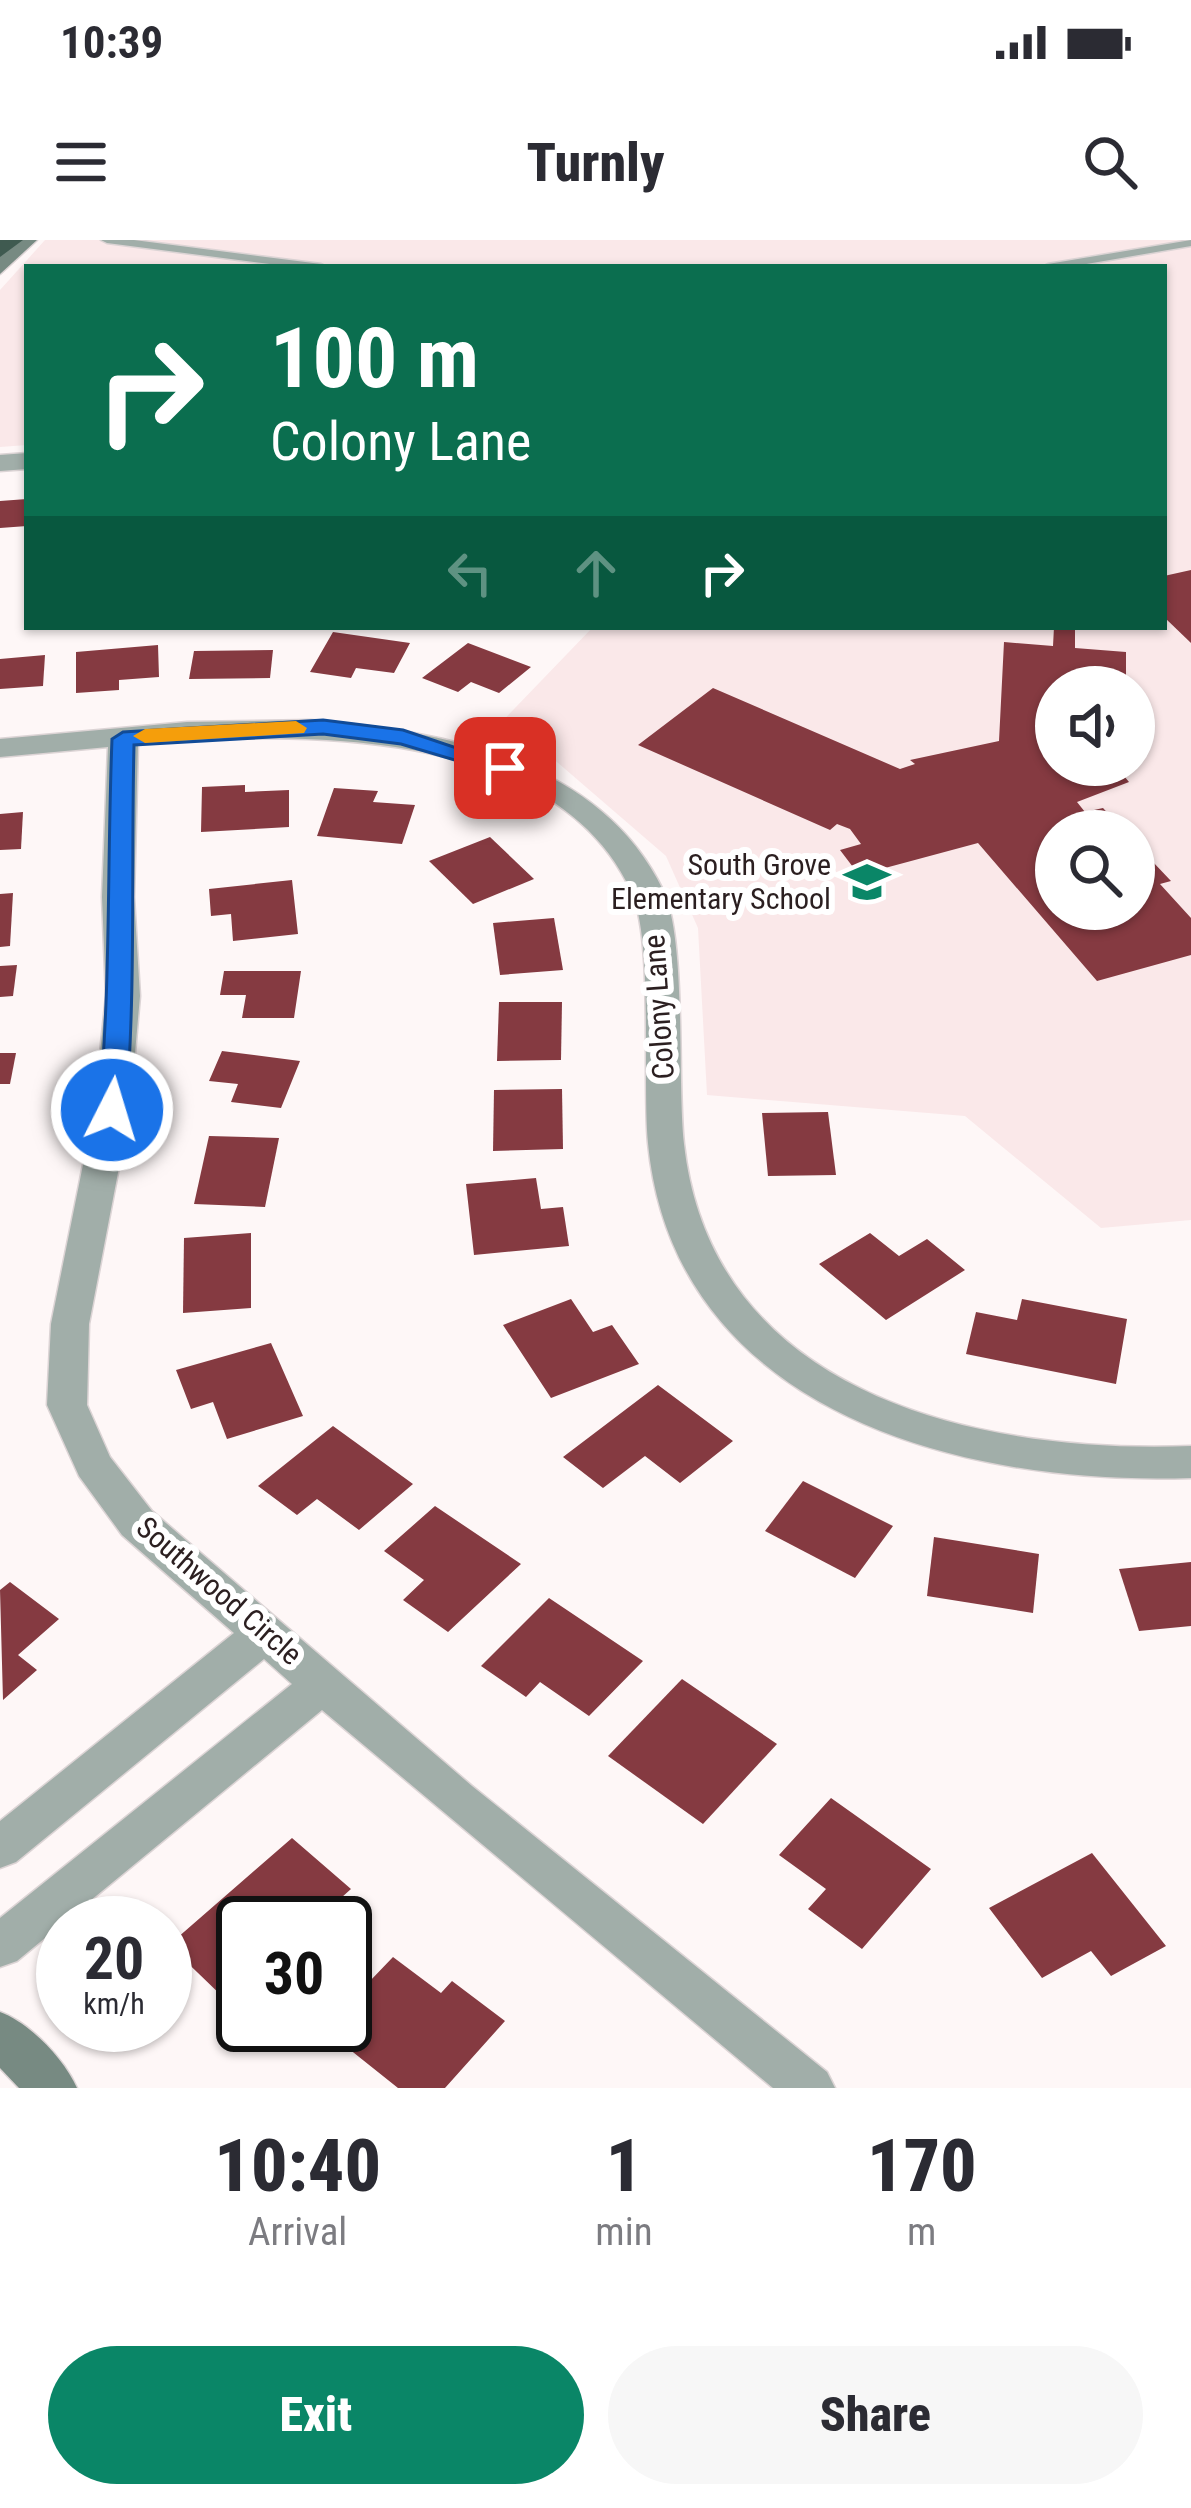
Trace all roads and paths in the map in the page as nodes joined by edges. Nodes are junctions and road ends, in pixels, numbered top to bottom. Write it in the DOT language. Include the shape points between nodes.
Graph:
graph roads {
  1 [pos="12,240"];
  2 [pos="26,240"];
  3 [pos="107,240"];
  4 [pos="1191,244"];
  5 [pos="0,250"];
  6 [pos="297,264"];
  7 [pos="1067,264"];
  8 [pos="0,266"];
  9 [pos="123,739"];
  10 [pos="0,748"];
  11 [pos="1191,1462"];
  12 [pos="266,1632"];
  13 [pos="324,1683"];
  14 [pos="0,1848"];
  15 [pos="0,1946"];
  16 [pos="810,2088"];
  1 -- 5 [label="highway"];
  2 -- 8 [label="main road"];
  3 -- 6 [label="lane"];
  4 -- 7 [label="lane"];
  9 -- 10 [label="street, Colony Lane"];
  9 -- 11 [label="street, Colony Lane" via="323,727 403,737 540,781 623,852 651,898 667,1160 678,1212 701,1264 746,1327 789,1365 864,1409 968,1448 1088,1465"];
  9 -- 12 [label="street, Southwood Circle" via="123,996 112,1110 70,1324 67,1405 93,1465 137,1523"];
  12 -- 13 [label="street, Southwood Circle"];
  12 -- 14 [label="street"];
  13 -- 15 [label="street"];
  13 -- 16 [label="street, Southwood Circle"];
}
